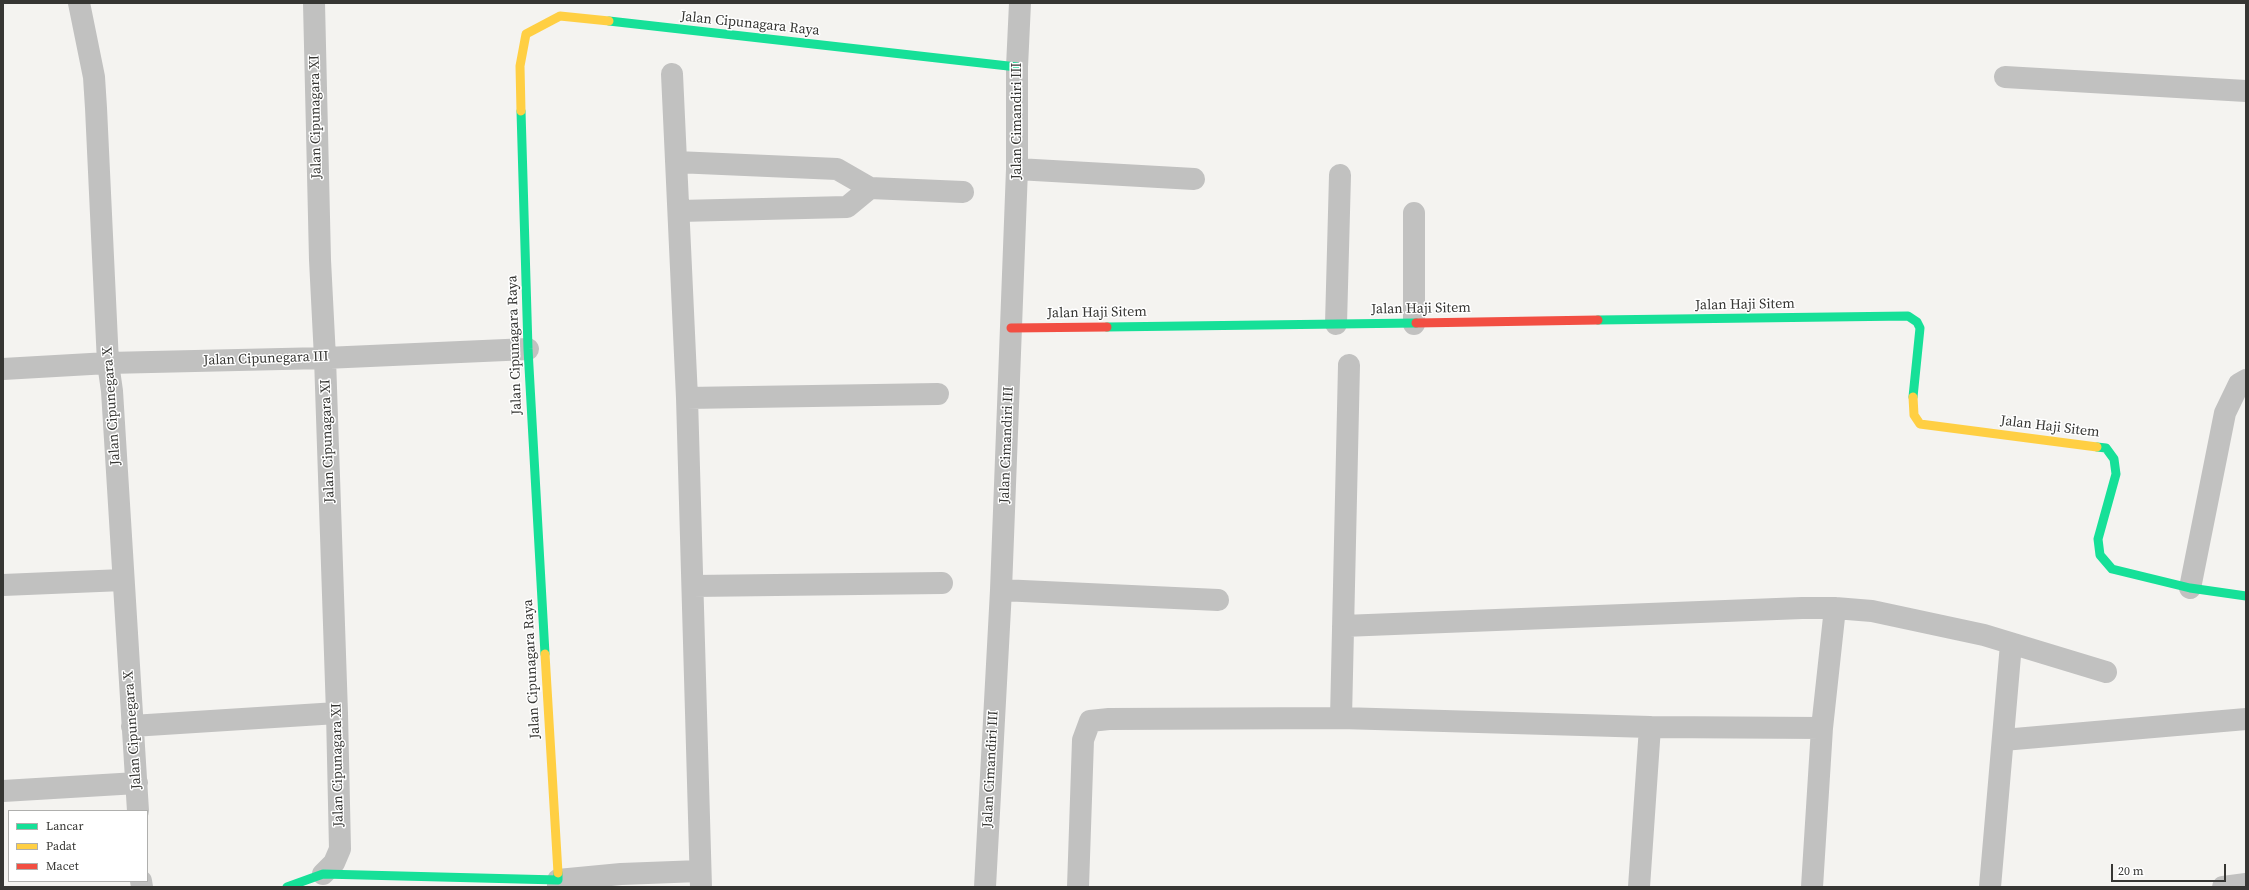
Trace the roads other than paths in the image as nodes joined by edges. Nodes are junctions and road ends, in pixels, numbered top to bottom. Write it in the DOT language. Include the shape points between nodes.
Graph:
graph roads {
  1 [pos="79,3"];
  2 [pos="314,3"];
  3 [pos="1020,3"];
  4 [pos="1017,67"];
  5 [pos="672,74"];
  6 [pos="2005,77"];
  7 [pos="2246,91"];
  8 [pos="676,162"];
  9 [pos="1017,169"];
  10 [pos="1340,175"];
  11 [pos="1194,179"];
  12 [pos="870,188"];
  13 [pos="963,192"];
  14 [pos="679,211"];
  15 [pos="1414,213"];
  16 [pos="1336,324"];
  17 [pos="1414,324"];
  18 [pos="1011,328"];
  19 [pos="528,349"];
  20 [pos="325,358"];
  21 [pos="108,363"];
  22 [pos="1349,365"];
  23 [pos="3,369"];
  24 [pos="2246,380"];
  25 [pos="938,394"];
  26 [pos="687,398"];
  27 [pos="123,580"];
  28 [pos="942,583"];
  29 [pos="3,585"];
  30 [pos="693,586"];
  31 [pos="2190,588"];
  32 [pos="1001,590"];
  33 [pos="2246,596"];
  34 [pos="1218,600"];
  35 [pos="1835,608"];
  36 [pos="1343,626"];
  37 [pos="2011,644"];
  38 [pos="2106,672"];
  39 [pos="337,713"];
  40 [pos="1342,718"];
  41 [pos="2246,719"];
  42 [pos="132,726"];
  43 [pos="1650,727"];
  44 [pos="1822,728"];
  45 [pos="2003,740"];
  46 [pos="137,783"];
  47 [pos="3,791"];
  48 [pos="138,810"];
  49 [pos="323,874"];
  50 [pos="701,879"];
  51 [pos="558,884"];
  52 [pos="2246,884"];
  53 [pos="287,887"];
  54 [pos="985,887"];
  55 [pos="1078,887"];
  56 [pos="1639,887"];
  57 [pos="1812,887"];
  58 [pos="1990,887"];
  59 [pos="2223,887"];
  1 -- 21 [label="street, Jalan Cipunegara X" via="94,77"];
  2 -- 20 [label="street, Jalan Cipunagara XI"];
  3 -- 4 [label="street, Jalan Cimandiri III"];
  4 -- 9 [label="street, Jalan Cimandiri III"];
  4 -- 19 [label="street, Jalan Cipunagara Raya" via="560,16 526,34 520,66"];
  5 -- 8 [label="street"];
  6 -- 7 [label="street"];
  8 -- 12 [label="street" via="837,168"];
  8 -- 14 [label="street"];
  9 -- 11 [label="street"];
  9 -- 18 [label="street, Jalan Cimandiri III"];
  10 -- 16 [label="street"];
  12 -- 13 [label="street"];
  12 -- 14 [label="street" via="847,207"];
  14 -- 26 [label="street"];
  15 -- 17 [label="street"];
  16 -- 17 [label="street, Jalan Haji Sitem"];
  16 -- 18 [label="street, Jalan Haji Sitem"];
  17 -- 31 [label="street, Jalan Haji Sitem" via="1908,316 1917,322 1920,328 1912,402 1914,415 1920,424 2106,448 2114,459 2116,474 2098,539 2100,555 2112,569"];
  18 -- 32 [label="street, Jalan Cimandiri III"];
  19 -- 20 [label="street, Jalan Cipunegara III"];
  19 -- 51 [label="street, Jalan Cipunagara Raya"];
  20 -- 21 [label="street, Jalan Cipunegara III"];
  20 -- 39 [label="street, Jalan Cipunagara XI"];
  21 -- 23 [label="street, Jalan Cipunegara III"];
  21 -- 27 [label="street, Jalan Cipunegara X" via="112,391"];
  22 -- 36 [label="street"];
  24 -- 31 [label="street" via="2239,384 2225,413"];
  25 -- 26 [label="street"];
  26 -- 30 [label="street"];
  27 -- 29 [label="street"];
  27 -- 42 [label="street, Jalan Cipunegara X"];
  28 -- 30 [label="street"];
  30 -- 50 [label="street"];
  31 -- 33 [label="street, Jalan Haji Sitem"];
  32 -- 34 [label="street"];
  32 -- 54 [label="street, Jalan Cimandiri III"];
  35 -- 36 [label="street"];
  35 -- 37 [label="street" via="1872,611 1984,635"];
  35 -- 44 [label="street"];
  36 -- 40 [label="street"];
  37 -- 38 [label="street"];
  37 -- 45 [label="street"];
  39 -- 42 [label="street"];
  39 -- 49 [label="street, Jalan Cipunagara XI" via="340,849 334,863"];
  40 -- 43 [label="street"];
  40 -- 55 [label="street" via="1090,721 1083,740"];
  41 -- 45 [label="street"];
  42 -- 46 [label="street, Jalan Cipunegara X"];
  43 -- 44 [label="street"];
  43 -- 56 [label="street"];
  44 -- 57 [label="street"];
  45 -- 58 [label="street"];
  46 -- 47 [label="street"];
  46 -- 48 [label="street, Jalan Cipunegara X"];
  49 -- 51 [label="street"];
  49 -- 53 [label="street"];
  50 -- 51 [label="street" via="621,874"];
  52 -- 59 [label="street"];
}
